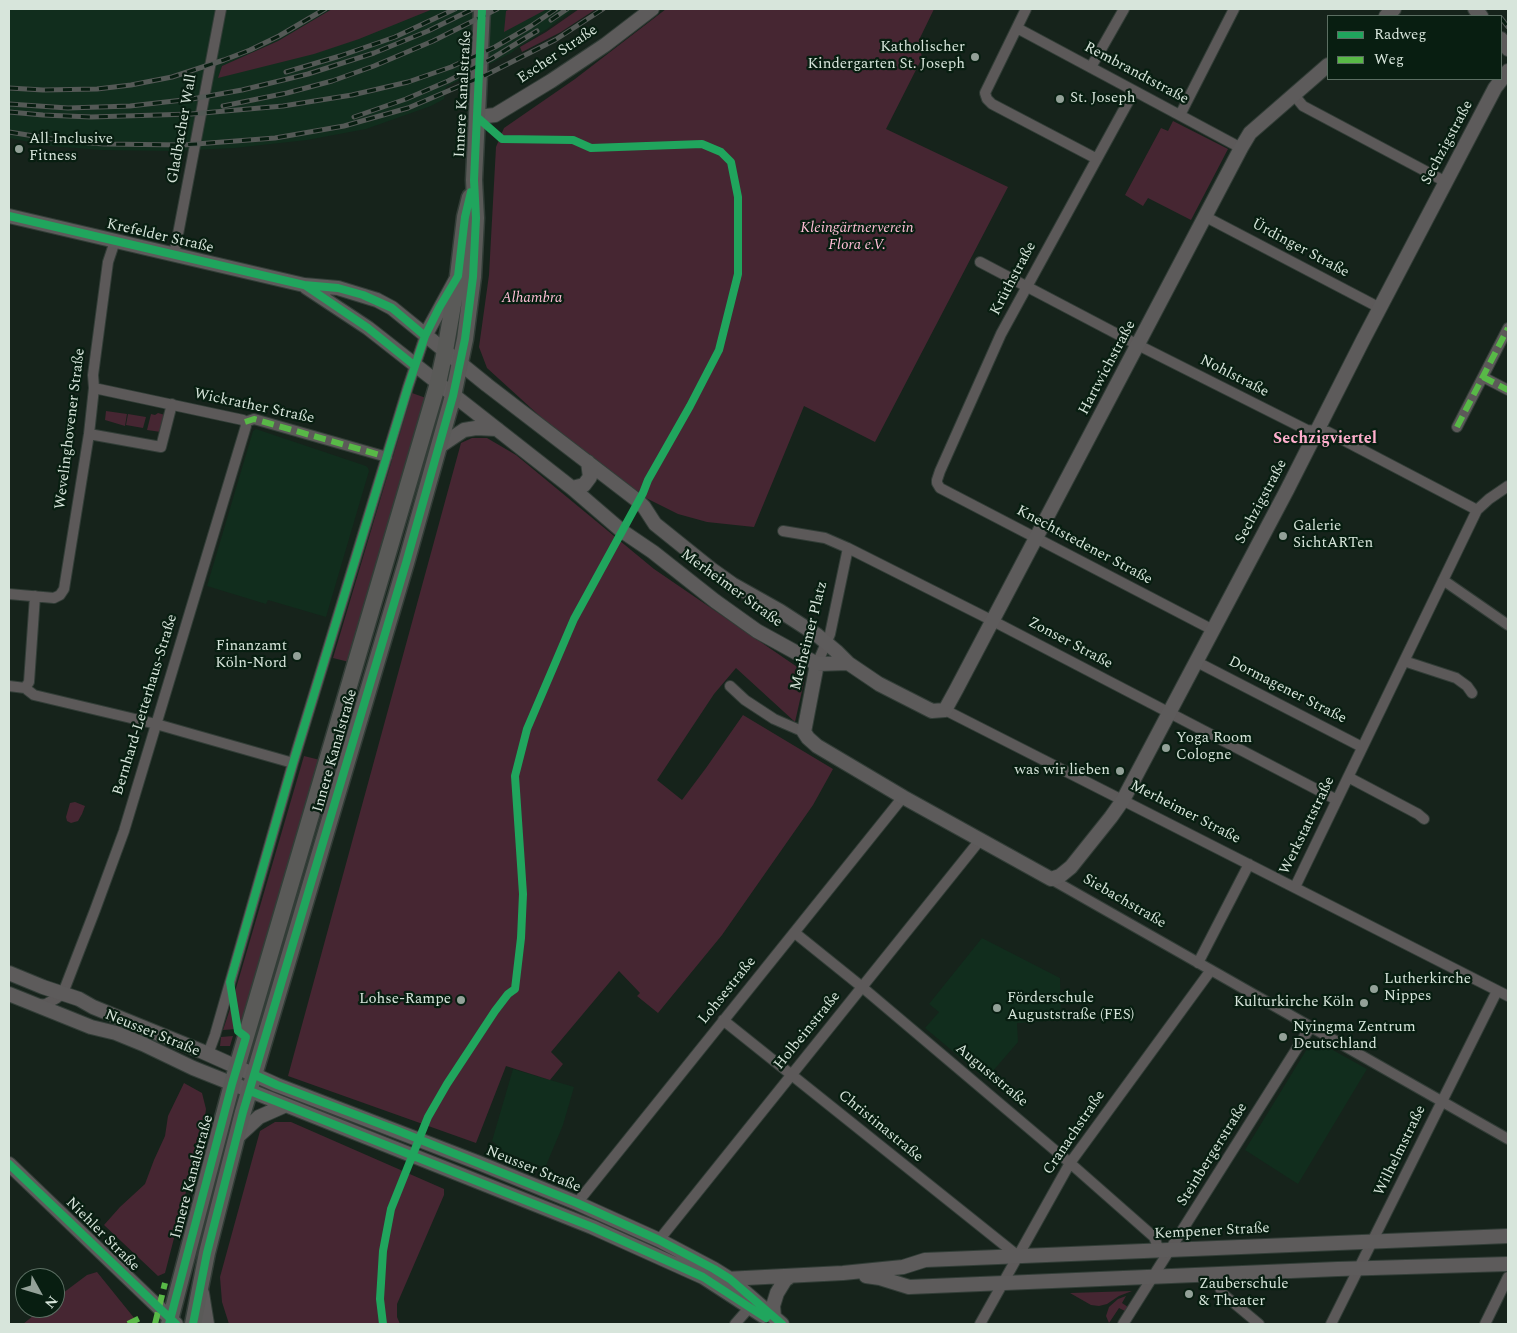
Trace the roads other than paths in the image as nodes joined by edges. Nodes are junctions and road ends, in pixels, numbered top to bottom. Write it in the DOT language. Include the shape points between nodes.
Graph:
graph roads {
  1 [pos="222,9"];
  2 [pos="482,9"];
  3 [pos="652,9"];
  4 [pos="1026,9"];
  5 [pos="1124,9"];
  6 [pos="1234,9"];
  7 [pos="1017,28"];
  8 [pos="1327,66"];
  9 [pos="1091,67"];
  10 [pos="1501,80"];
  11 [pos="1134,91"];
  12 [pos="1294,95"];
  13 [pos="1180,116"];
  14 [pos="477,117"];
  15 [pos="1241,148"];
  16 [pos="1096,159"];
  17 [pos="474,180"];
  18 [pos="1446,182"];
  19 [pos="9,216"];
  20 [pos="1206,217"];
  21 [pos="115,241"];
  22 [pos="174,255"];
  23 [pos="980,262"];
  24 [pos="458,276"];
  25 [pos="304,285"];
  26 [pos="1026,288"];
  27 [pos="364,295"];
  28 [pos="1380,308"];
  29 [pos="352,317"];
  30 [pos="1508,328"];
  31 [pos="425,336"];
  32 [pos="1138,345"];
  33 [pos="446,352"];
  34 [pos="460,363"];
  35 [pos="415,366"];
  36 [pos="1483,377"];
  37 [pos="438,383"];
  38 [pos="94,388"];
  39 [pos="1508,390"];
  40 [pos="453,396"];
  41 [pos="172,404"];
  42 [pos="245,422"];
  43 [pos="1457,427"];
  44 [pos="497,429"];
  45 [pos="1317,431"];
  46 [pos="89,434"];
  47 [pos="440,446"];
  48 [pos="387,457"];
  49 [pos="588,462"];
  50 [pos="1508,486"];
  51 [pos="572,488"];
  52 [pos="940,488"];
  53 [pos="1477,510"];
  54 [pos="783,531"];
  55 [pos="667,534"];
  56 [pos="1036,538"];
  57 [pos="848,548"];
  58 [pos="653,552"];
  59 [pos="1443,580"];
  60 [pos="9,594"];
  61 [pos="35,596"];
  62 [pos="993,621"];
  63 [pos="1508,626"];
  64 [pos="1213,630"];
  65 [pos="825,643"];
  66 [pos="1404,661"];
  67 [pos="1197,662"];
  68 [pos="848,663"];
  69 [pos="817,664"];
  70 [pos="9,686"];
  71 [pos="730,686"];
  72 [pos="26,688"];
  73 [pos="1472,693"];
  74 [pos="945,710"];
  75 [pos="1170,714"];
  76 [pos="156,724"];
  77 [pos="804,732"];
  78 [pos="1362,747"];
  79 [pos="293,763"];
  80 [pos="1348,778"];
  81 [pos="903,797"];
  82 [pos="1123,800"];
  83 [pos="1337,800"];
  84 [pos="1424,819"];
  85 [pos="980,840"];
  86 [pos="1249,864"];
  87 [pos="1051,879"];
  88 [pos="1295,888"];
  89 [pos="795,933"];
  90 [pos="1198,963"];
  91 [pos="1211,970"];
  92 [pos="9,973"];
  93 [pos="862,987"];
  94 [pos="1497,991"];
  95 [pos="63,992"];
  96 [pos="9,994"];
  97 [pos="1508,996"];
  98 [pos="36,1005"];
  99 [pos="92,1007"];
  100 [pos="723,1020"];
  101 [pos="84,1024"];
  102 [pos="1311,1026"];
  103 [pos="208,1054"];
  104 [pos="237,1067"];
  105 [pos="255,1075"];
  106 [pos="792,1075"];
  107 [pos="232,1084"];
  108 [pos="250,1091"];
  109 [pos="1443,1101"];
  110 [pos="286,1105"];
  111 [pos="396,1130"];
  112 [pos="236,1138"];
  113 [pos="1508,1139"];
  114 [pos="389,1146"];
  115 [pos="1070,1162"];
  116 [pos="9,1164"];
  117 [pos="577,1203"];
  118 [pos="560,1214"];
  119 [pos="1508,1236"];
  120 [pos="659,1240"];
  121 [pos="1371,1243"];
  122 [pos="1165,1250"];
  123 [pos="1018,1256"];
  124 [pos="918,1262"];
  125 [pos="1508,1264"];
  126 [pos="1358,1269"];
  127 [pos="843,1273"];
  128 [pos="1216,1275"];
  129 [pos="791,1276"];
  130 [pos="703,1277"];
  131 [pos="1154,1277"];
  132 [pos="1508,1277"];
  133 [pos="730,1279"];
  134 [pos="202,1281"];
  135 [pos="1003,1284"];
  136 [pos="921,1287"];
  137 [pos="750,1308"];
  138 [pos="774,1319"];
  139 [pos="171,1323"];
  140 [pos="193,1324"];
  141 [pos="207,1324"];
  142 [pos="735,1324"];
  143 [pos="980,1324"];
  144 [pos="1123,1324"];
  145 [pos="1259,1324"];
  146 [pos="1331,1324"];
  147 [pos="1485,1324"];
  1 -- 22 [label="street, Gladbacher Wall"];
  2 -- 14 [label="main road, Innere Kanalstraße"];
  3 -- 14 [label="street, Escher Straße" via="551,81 495,116"];
  4 -- 7 [label="street"];
  5 -- 9 [label="street"];
  6 -- 13 [label="street"];
  7 -- 9 [label="street, Rembrandtstraße"];
  7 -- 16 [label="street" via="984,93 987,99"];
  8 -- 12 [label="street, Hartwichstraße"];
  9 -- 11 [label="street, Rembrandtstraße"];
  10 -- 18 [label="street, Sechzigstraße"];
  11 -- 13 [label="street, Rembrandtstraße"];
  11 -- 16 [label="street, Krüthstraße"];
  12 -- 15 [label="street, Hartwichstraße" via="1250,133"];
  12 -- 18 [label="street" via="1303,106"];
  13 -- 15 [label="street, Rembrandtstraße"];
  14 -- 17 [label="main road, Innere Kanalstraße"];
  15 -- 20 [label="street, Hartwichstraße"];
  16 -- 26 [label="street, Krüthstraße"];
  17 -- 24 [label="main road, Innere Kanalstraße" via="465,217"];
  17 -- 34 [label="main road, Innere Kanalstraße" via="473,277"];
  18 -- 28 [label="street, Sechzigstraße"];
  19 -- 21 [label="street, Krefelder Straße"];
  20 -- 28 [label="street, Ürdinger Straße"];
  20 -- 32 [label="street, Hartwichstraße"];
  21 -- 22 [label="street, Krefelder Straße"];
  21 -- 38 [label="street, Wevelinghovener Straße" via="108,262"];
  22 -- 25 [label="street, Krefelder Straße"];
  23 -- 26 [label="street, Nohlstraße"];
  24 -- 31 [label="street, Innere Kanalstraße"];
  24 -- 33 [label="main road, Innere Kanalstraße"];
  25 -- 27 [label="street, Krefelder Straße" via="338,288"];
  25 -- 29 [label="street, Krefelder Straße"];
  26 -- 32 [label="street, Nohlstraße"];
  26 -- 52 [label="street, Krüthstraße" via="997,343 940,471 937,480"];
  27 -- 29 [label="street" via="354,306"];
  27 -- 31 [label="street, Krefelder Straße" via="392,308"];
  28 -- 45 [label="street, Sechzigstraße"];
  29 -- 35 [label="street, Krefelder Straße"];
  30 -- 36 [label="street"];
  31 -- 33 [label="street, Krefelder Straße"];
  31 -- 35 [label="street, Innere Kanalstraße"];
  32 -- 45 [label="street, Nohlstraße" via="1307,430"];
  32 -- 56 [label="street, Hartwichstraße"];
  33 -- 34 [label="street, Krefelder Straße"];
  33 -- 37 [label="main road, Innere Kanalstraße"];
  34 -- 40 [label="main road, Innere Kanalstraße"];
  34 -- 49 [label="street, Merheimer Straße"];
  35 -- 37 [label="street, Krefelder Straße"];
  35 -- 48 [label="street, Innere Kanalstraße"];
  36 -- 39 [label="street"];
  36 -- 43 [label="street"];
  37 -- 40 [label="street, Krefelder Straße"];
  37 -- 104 [label="main road, Innere Kanalstraße"];
  38 -- 41 [label="street, Wickrather Straße"];
  38 -- 46 [label="street, Wevelinghovener Straße"];
  40 -- 44 [label="street, Merheimer Straße"];
  40 -- 47 [label="main road, Innere Kanalstraße"];
  41 -- 42 [label="street, Wickrather Straße"];
  41 -- 46 [label="street, Wickrather Straße" via="160,447"];
  42 -- 48 [label="street, Wickrather Straße" via="254,419"];
  42 -- 76 [label="street, Bernhard-Letterhaus-Straße"];
  44 -- 47 [label="street" via="464,430"];
  44 -- 51 [label="street, Merheimer Straße"];
  45 -- 53 [label="street, Nohlstraße" via="1328,432"];
  45 -- 64 [label="street, Sechzigstraße"];
  46 -- 61 [label="street, Wevelinghovener Straße" via="64,589 54,598"];
  47 -- 105 [label="main road, Innere Kanalstraße"];
  48 -- 79 [label="street, Innere Kanalstraße"];
  49 -- 51 [label="street" via="590,477 584,485"];
  49 -- 55 [label="street, Merheimer Straße" via="638,501"];
  50 -- 53 [label="street, Werkstattstraße"];
  51 -- 58 [label="street, Merheimer Straße" via="622,531"];
  52 -- 56 [label="street, Knechtstedener Straße"];
  53 -- 59 [label="street, Werkstattstraße"];
  54 -- 57 [label="street, Zonser Straße" via="824,538"];
  55 -- 58 [label="street" via="656,544"];
  55 -- 65 [label="street, Merheimer Straße" via="732,584 780,611"];
  56 -- 62 [label="street, Hartwichstraße"];
  56 -- 64 [label="street, Knechtstedener Straße"];
  57 -- 62 [label="street, Zonser Straße"];
  57 -- 65 [label="street, Merheimer Platz" via="830,634"];
  58 -- 69 [label="street, Merheimer Straße" via="757,631"];
  59 -- 63 [label="street"];
  59 -- 66 [label="street, Werkstattstraße"];
  60 -- 61 [label="street, Wevelinghovener Straße"];
  61 -- 72 [label="street"];
  62 -- 74 [label="street, Hartwichstraße"];
  62 -- 75 [label="street, Zonser Straße"];
  64 -- 67 [label="street, Sechzigstraße"];
  65 -- 68 [label="street, Merheimer Straße"];
  65 -- 69 [label="street, Merheimer Platz"];
  66 -- 73 [label="street" via="1456,678"];
  66 -- 78 [label="street, Werkstattstraße"];
  67 -- 75 [label="street, Sechzigstraße"];
  67 -- 78 [label="street, Dormagener Straße"];
  68 -- 69 [label="street"];
  68 -- 74 [label="street, Merheimer Straße" via="932,711"];
  69 -- 77 [label="street, Merheimer Platz"];
  70 -- 72 [label="street"];
  71 -- 77 [label="street, Siebachstraße" via="774,719"];
  72 -- 76 [label="street" via="34,695"];
  74 -- 82 [label="street, Merheimer Straße"];
  75 -- 82 [label="street, Sechzigstraße"];
  75 -- 83 [label="street, Zonser Straße"];
  76 -- 79 [label="street"];
  76 -- 95 [label="street, Bernhard-Letterhaus-Straße" via="124,831"];
  77 -- 81 [label="street, Siebachstraße" via="817,746"];
  78 -- 80 [label="street, Werkstattstraße"];
  79 -- 103 [label="street, Innere Kanalstraße"];
  80 -- 83 [label="street, Werkstattstraße"];
  80 -- 84 [label="street, Werkstattstraße"];
  81 -- 85 [label="street, Siebachstraße"];
  81 -- 89 [label="street, Lohsestraße"];
  82 -- 86 [label="street, Merheimer Straße"];
  82 -- 87 [label="street, Sechzigstraße" via="1070,867"];
  83 -- 88 [label="street, Werkstattstraße"];
  85 -- 87 [label="street, Siebachstraße"];
  85 -- 93 [label="street, Holbeinstraße"];
  86 -- 88 [label="street, Merheimer Straße"];
  86 -- 90 [label="street"];
  87 -- 90 [label="street, Siebachstraße"];
  88 -- 94 [label="street, Merheimer Straße"];
  89 -- 93 [label="street, Auguststraße"];
  89 -- 100 [label="street, Lohsestraße"];
  90 -- 91 [label="street, Siebachstraße"];
  91 -- 102 [label="street, Siebachstraße"];
  91 -- 115 [label="street, Cranachstraße"];
  92 -- 95 [label="street, Neusser Straße"];
  93 -- 106 [label="street, Holbeinstraße"];
  93 -- 115 [label="street, Auguststraße"];
  94 -- 97 [label="street, Merheimer Straße"];
  94 -- 109 [label="street, Wilhelmstraße"];
  95 -- 98 [label="street" via="46,1004"];
  95 -- 99 [label="street, Neusser Straße"];
  96 -- 98 [label="street, Neusser Straße"];
  98 -- 101 [label="street, Neusser Straße"];
  99 -- 101 [label="street" via="82,1012"];
  99 -- 103 [label="street, Neusser Straße"];
  100 -- 106 [label="street, Christinastraße"];
  100 -- 117 [label="street, Lohsestraße"];
  101 -- 107 [label="street, Neusser Straße" via="143,1044"];
  102 -- 109 [label="street, Siebachstraße"];
  102 -- 122 [label="street, Steinbergerstraße"];
  103 -- 104 [label="street, Neusser Straße"];
  104 -- 105 [label="street, Neusser Straße"];
  104 -- 107 [label="main road, Innere Kanalstraße"];
  105 -- 108 [label="main road, Innere Kanalstraße"];
  105 -- 111 [label="street, Neusser Straße"];
  106 -- 120 [label="street, Holbeinstraße"];
  106 -- 123 [label="street, Christinastraße"];
  107 -- 108 [label="street, Neusser Straße"];
  107 -- 139 [label="main road, Innere Kanalstraße"];
  108 -- 110 [label="street, Neusser Straße"];
  108 -- 112 [label="main road, Innere Kanalstraße"];
  109 -- 113 [label="street, Siebachstraße"];
  109 -- 121 [label="street, Wilhelmstraße"];
  110 -- 112 [label="street" via="259,1117"];
  110 -- 114 [label="street, Neusser Straße"];
  111 -- 114 [label="street"];
  111 -- 117 [label="street, Neusser Straße"];
  112 -- 134 [label="main road, Innere Kanalstraße"];
  114 -- 118 [label="street, Neusser Straße"];
  115 -- 122 [label="street, Auguststraße"];
  115 -- 123 [label="street, Cranachstraße"];
  116 -- 139 [label="street, Niehler Straße"];
  117 -- 118 [label="street"];
  117 -- 120 [label="street, Neusser Straße"];
  118 -- 130 [label="street, Neusser Straße"];
  119 -- 121 [label="street, Kempener Straße"];
  120 -- 133 [label="street, Neusser Straße"];
  121 -- 122 [label="street, Kempener Straße"];
  121 -- 126 [label="street, Wilhelmstraße"];
  122 -- 123 [label="street, Kempener Straße"];
  122 -- 131 [label="street, Steinbergerstraße"];
  123 -- 124 [label="street, Kempener Straße"];
  123 -- 135 [label="street, Cranachstraße"];
  124 -- 127 [label="street, Kempener Straße" via="903,1267"];
  124 -- 136 [label="street" via="915,1279"];
  125 -- 126 [label="street, Kempener Straße"];
  126 -- 128 [label="street, Kempener Straße"];
  126 -- 146 [label="street, Wilhelmstraße"];
  127 -- 129 [label="street, Kempener Straße"];
  127 -- 136 [label="street, Kempener Straße" via="880,1278 909,1288"];
  128 -- 131 [label="street, Kempener Straße"];
  128 -- 145 [label="street" via="1223,1294"];
  129 -- 133 [label="street, Kempener Straße"];
  129 -- 138 [label="street" via="777,1293"];
  130 -- 133 [label="street, Kempener Straße"];
  130 -- 137 [label="street, Neusser Straße"];
  131 -- 135 [label="street, Kempener Straße"];
  131 -- 144 [label="street, Steinbergerstraße"];
  132 -- 147 [label="street"];
  133 -- 138 [label="street, Neusser Straße"];
  134 -- 140 [label="main road, Innere Kanalstraße"];
  134 -- 141 [label="street"];
  135 -- 136 [label="street, Kempener Straße"];
  135 -- 143 [label="street, Cranachstraße"];
  137 -- 138 [label="street, Neusser Straße"];
  137 -- 138 [label="street" via="754,1306"];
  137 -- 142 [label="street"];
}
